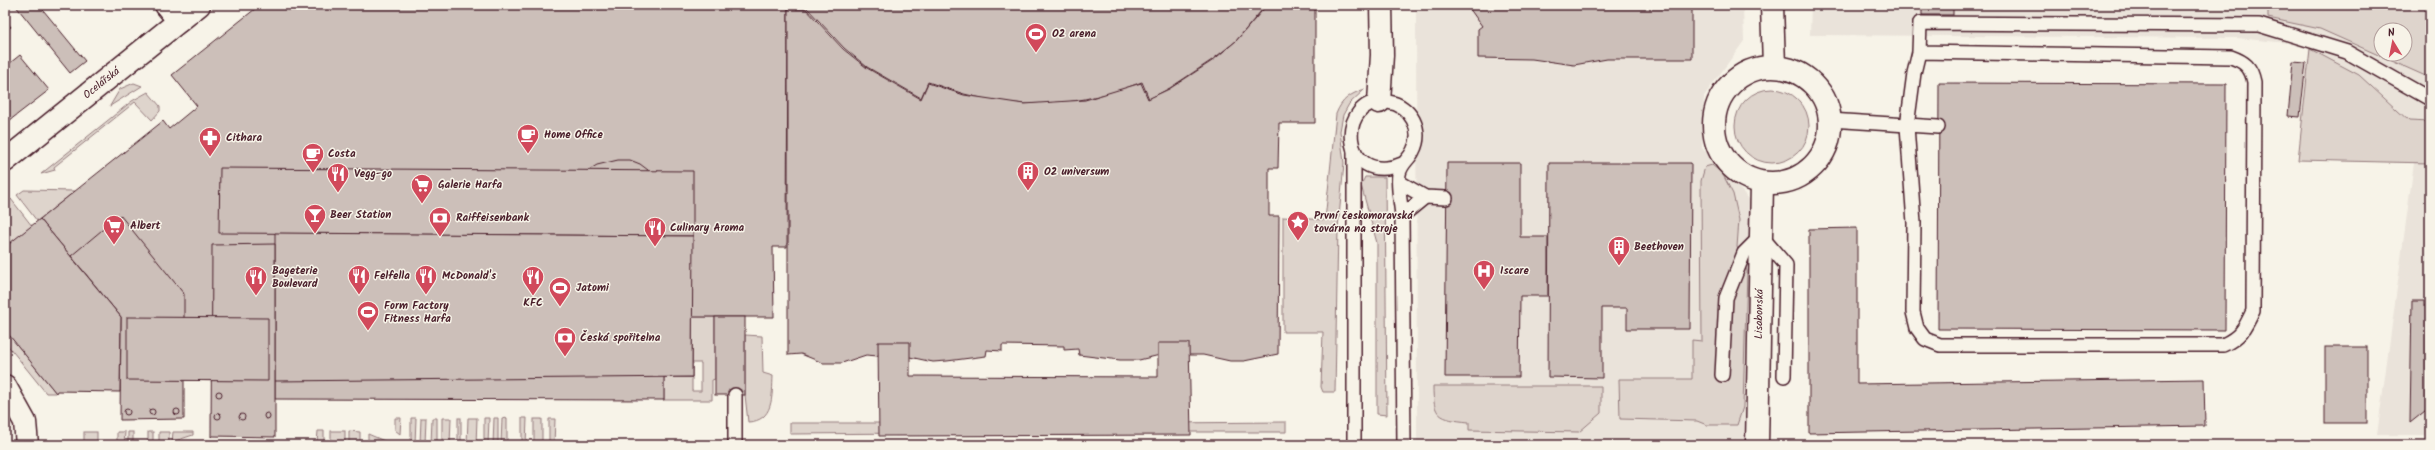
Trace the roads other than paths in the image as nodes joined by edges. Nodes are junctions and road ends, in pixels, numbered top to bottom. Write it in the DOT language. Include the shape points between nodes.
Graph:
graph roads {
  1 [pos="199,5"];
  2 [pos="1381,5"];
  3 [pos="1772,5"];
  4 [pos="172,13"];
  5 [pos="1919,52"];
  6 [pos="1774,66"];
  7 [pos="2430,99"];
  8 [pos="1379,102"];
  9 [pos="1830,120"];
  10 [pos="1908,126"];
  11 [pos="1938,127"];
  12 [pos="1354,151"];
  13 [pos="5,161"];
  14 [pos="1402,164"];
  15 [pos="1398,182"];
  16 [pos="1762,183"];
  17 [pos="1426,198"];
  18 [pos="1446,198"];
  19 [pos="1402,216"];
  20 [pos="1761,236"];
  21 [pos="1722,375"];
  22 [pos="1784,376"];
  23 [pos="5,386"];
  24 [pos="735,395"];
  25 [pos="27,445"];
  26 [pos="735,445"];
  27 [pos="1354,445"];
  28 [pos="1404,445"];
  29 [pos="1756,445"];
  1 -- 4 [label="street, Ocelářská"];
  2 -- 8 [label="street" via="1382,55"];
  3 -- 6 [label="street"];
  4 -- 13 [label="street, Ocelářská"];
  5 -- 7 [label="lane" via="1920,23 2260,25 2347,52"];
  5 -- 10 [label="lane"];
  5 -- 10 [label="lane" via="2231,57 2244,62 2251,70 2254,82 2253,311 2246,326 2236,339 2223,345 1940,345 1925,339 1917,328 1913,312 1914,223"];
  6 -- 9 [label="street" via="1806,77 1818,89 1826,103"];
  6 -- 16 [label="street" via="1756,69 1739,76 1725,89 1716,105 1713,124 1721,156 1732,169 1746,178"];
  8 -- 12 [label="lane" via="1370,105 1356,116 1350,133"];
  8 -- 14 [label="lane" via="1388,102 1405,109 1415,124 1417,142 1409,158"];
  9 -- 10 [label="lane"];
  9 -- 16 [label="street" via="1829,137 1823,154 1812,168 1786,182"];
  10 -- 11 [label="lane"];
  12 -- 14 [label="lane" via="1360,160 1381,169"];
  12 -- 27 [label="lane"];
  14 -- 15 [label="lane"];
  15 -- 17 [label="lane"];
  15 -- 19 [label="lane"];
  16 -- 20 [label="street, Lisabonská"];
  17 -- 18 [label="lane"];
  17 -- 19 [label="lane"];
  19 -- 28 [label="lane"];
  20 -- 21 [label="lane" via="1744,254 1726,298"];
  20 -- 22 [label="lane" via="1786,265"];
  20 -- 29 [label="street, Lisabonská"];
  23 -- 25 [label="street" via="25,422"];
  24 -- 26 [label="lane"];
}
